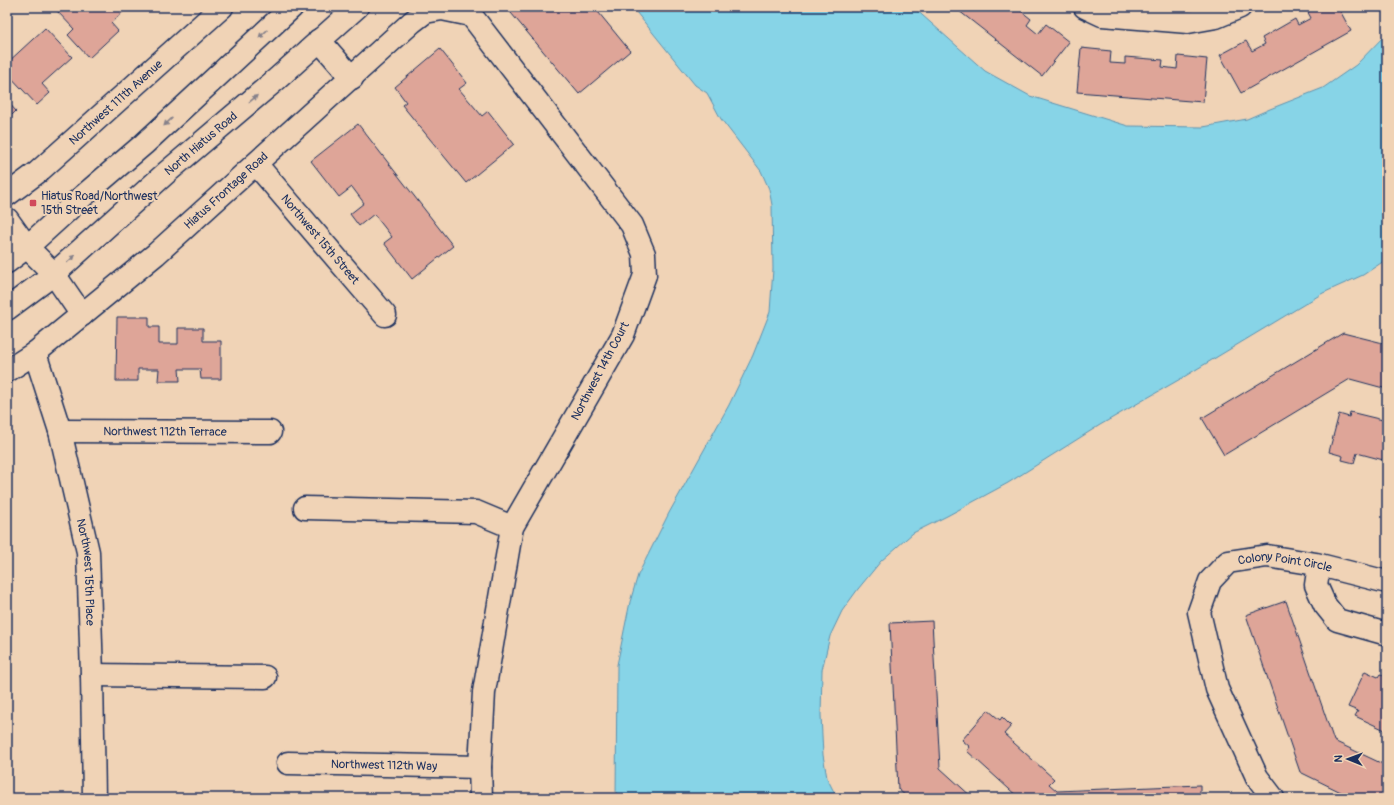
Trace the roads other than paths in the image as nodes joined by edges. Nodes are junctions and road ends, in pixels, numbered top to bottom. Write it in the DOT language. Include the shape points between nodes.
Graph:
graph roads {
  1 [pos="222,7"];
  2 [pos="292,7"];
  3 [pos="357,7"];
  4 [pos="1085,7"];
  5 [pos="1240,7"];
  6 [pos="442,9"];
  7 [pos="319,40"];
  8 [pos="352,78"];
  9 [pos="256,164"];
  10 [pos="7,195"];
  11 [pos="7,219"];
  12 [pos="27,246"];
  13 [pos="7,262"];
  14 [pos="54,274"];
  15 [pos="7,308"];
  16 [pos="82,315"];
  17 [pos="384,315"];
  18 [pos="35,353"];
  19 [pos="7,371"];
  20 [pos="60,431"];
  21 [pos="270,432"];
  22 [pos="305,508"];
  23 [pos="512,527"];
  24 [pos="1319,565"];
  25 [pos="1387,582"];
  26 [pos="1387,634"];
  27 [pos="92,675"];
  28 [pos="265,677"];
  29 [pos="288,763"];
  30 [pos="480,766"];
  31 [pos="1272,797"];
  32 [pos="94,798"];
  33 [pos="481,798"];
  1 -- 10 [label="street, Northwest 111th Avenue" via="38,172"];
  2 -- 12 [label="street, one-way" via="144,144"];
  3 -- 7 [label="street, North Hiatus Road"];
  4 -- 5 [label="street" via="1102,15 1188,22 1216,17"];
  6 -- 8 [label="street, Hiatus Frontage Road" via="426,12 412,22"];
  6 -- 23 [label="street, Northwest 14th Court" via="471,15 632,225 644,254 645,275 623,334"];
  7 -- 8 [label="street"];
  14 -- 7 [label="street, North Hiatus Road, one-way"];
  8 -- 9 [label="street, Hiatus Frontage Road"];
  9 -- 16 [label="street, Hiatus Frontage Road" via="156,254"];
  9 -- 17 [label="street, Northwest 15th Street"];
  11 -- 12 [label="street"];
  12 -- 13 [label="street"];
  12 -- 14 [label="street"];
  14 -- 15 [label="street, North Hiatus Road"];
  14 -- 16 [label="street"];
  16 -- 18 [label="street, Hiatus Frontage Road"];
  18 -- 19 [label="street, Hiatus Frontage Road"];
  18 -- 20 [label="street, Northwest 15th Place"];
  20 -- 21 [label="street, Northwest 112th Terrace"];
  20 -- 27 [label="street, Northwest 15th Place" via="88,552"];
  22 -- 23 [label="street" via="476,512"];
  23 -- 30 [label="street, Northwest 14th Court" via="484,692"];
  24 -- 25 [label="street, Colony Point Circle"];
  24 -- 26 [label="street" via="1316,585 1325,605 1337,620"];
  24 -- 31 [label="street, Colony Point Circle" via="1267,556 1228,562 1210,581 1199,612 1217,689 1257,777"];
  27 -- 28 [label="street"];
  27 -- 32 [label="street, Northwest 15th Place"];
  29 -- 30 [label="street, Northwest 112th Way"];
  30 -- 33 [label="street, Northwest 14th Court"];
}
